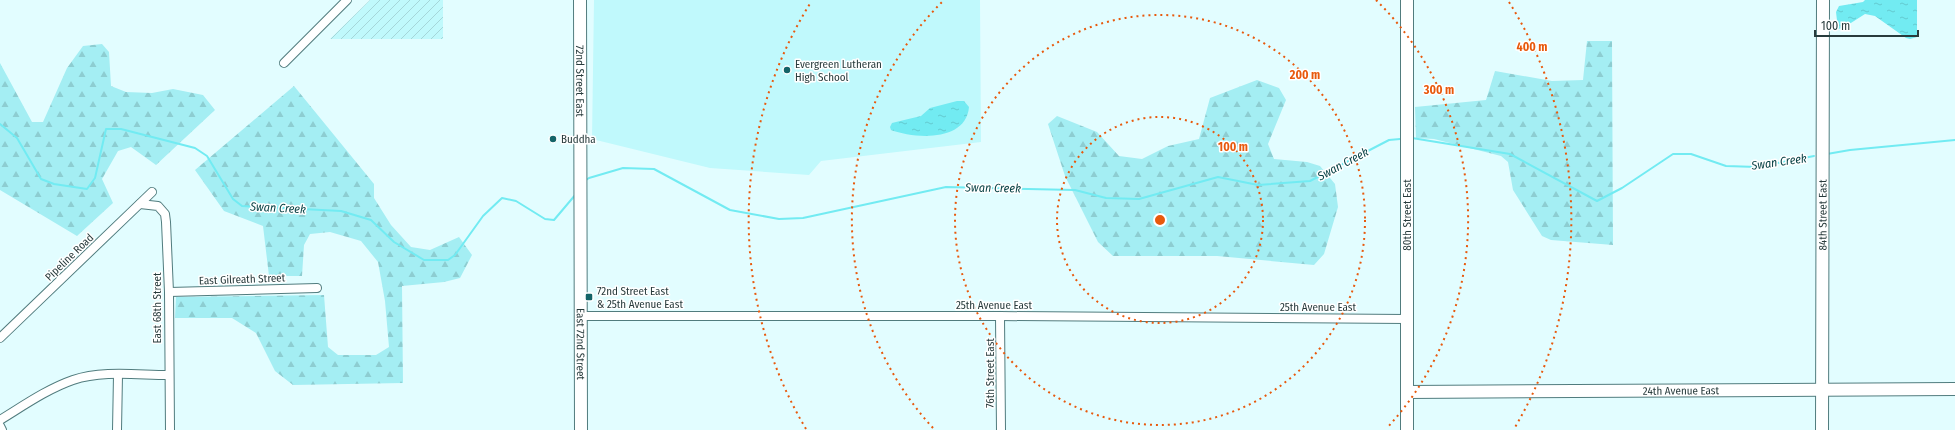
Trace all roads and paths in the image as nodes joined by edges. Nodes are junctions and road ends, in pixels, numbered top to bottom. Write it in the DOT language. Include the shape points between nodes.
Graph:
graph roads {
  1 [pos="347,0"];
  2 [pos="580,0"];
  3 [pos="1407,0"];
  4 [pos="1823,0"];
  5 [pos="284,63"];
  6 [pos="581,186"];
  7 [pos="152,192"];
  8 [pos="140,204"];
  9 [pos="317,288"];
  10 [pos="169,292"];
  11 [pos="581,316"];
  12 [pos="1000,316"];
  13 [pos="1407,319"];
  14 [pos="0,338"];
  15 [pos="118,374"];
  16 [pos="168,375"];
  17 [pos="1955,388"];
  18 [pos="1822,390"];
  19 [pos="1407,392"];
  20 [pos="0,420"];
  21 [pos="0,426"];
  22 [pos="2,430"];
  23 [pos="118,430"];
  24 [pos="170,430"];
  25 [pos="581,430"];
  26 [pos="1001,430"];
  27 [pos="1407,430"];
  28 [pos="1822,430"];
  1 -- 5 [label="street"];
  2 -- 6 [label="street, 72nd Street East"];
  3 -- 13 [label="street, 80th Street East"];
  4 -- 18 [label="street, 84th Street East"];
  6 -- 11 [label="street, East 72nd Street"];
  7 -- 8 [label="street, Pipeline Road"];
  8 -- 10 [label="street, East 68th Street" via="154,205 164,214"];
  8 -- 14 [label="street, Pipeline Road"];
  9 -- 10 [label="street, East Gilreath Street"];
  10 -- 16 [label="street, East 68th Street"];
  11 -- 12 [label="street, 25th Avenue East"];
  11 -- 25 [label="street, East 72nd Street"];
  12 -- 13 [label="street, 25th Avenue East"];
  12 -- 26 [label="street, 76th Street East"];
  13 -- 19 [label="street, 80th Street East"];
  15 -- 16 [label="street"];
  15 -- 20 [label="street" via="73,380"];
  15 -- 23 [label="street"];
  16 -- 24 [label="street, East 68th Street"];
  17 -- 18 [label="street, 24th Avenue East"];
  18 -- 19 [label="street, 24th Avenue East"];
  18 -- 28 [label="street, 84th Street East"];
  19 -- 27 [label="street, 80th Street East"];
  21 -- 22 [label="street"];
}
